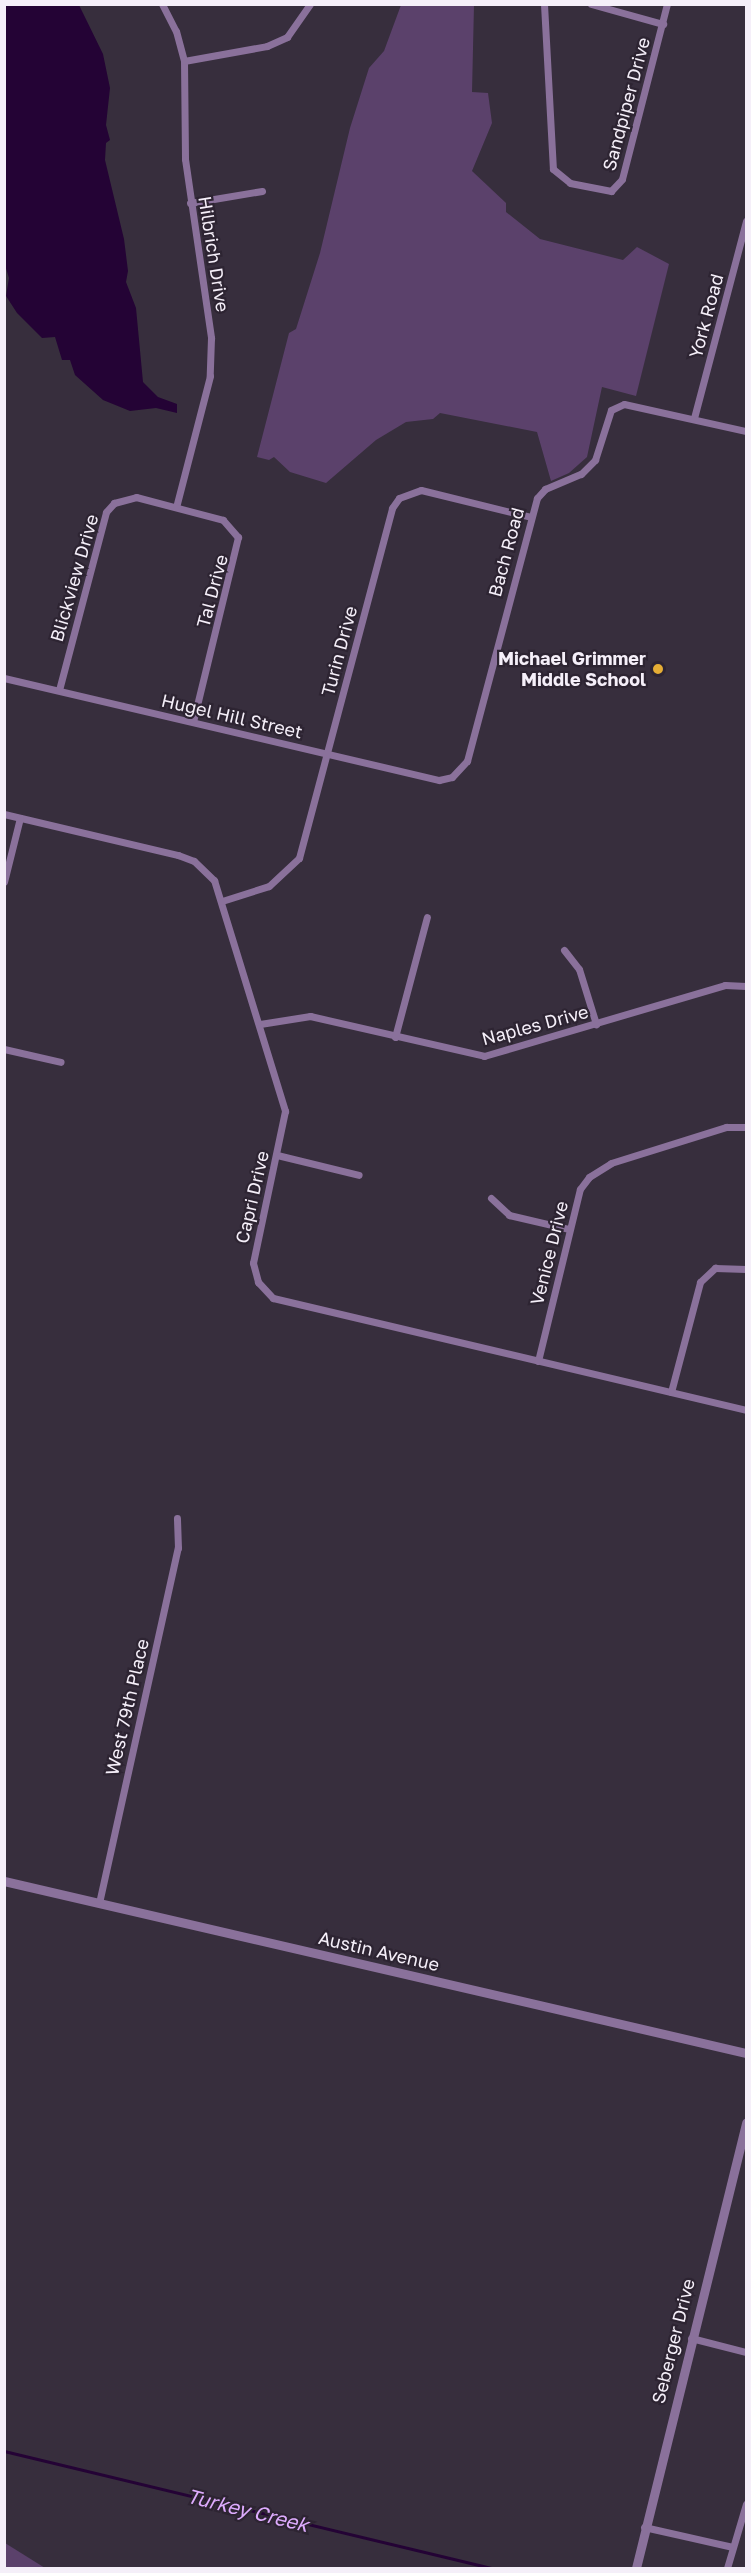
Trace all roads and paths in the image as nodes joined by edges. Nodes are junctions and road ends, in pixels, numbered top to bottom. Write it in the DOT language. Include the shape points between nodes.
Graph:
graph roads {
  1 [pos="162,4"];
  2 [pos="310,4"];
  3 [pos="544,4"];
  4 [pos="591,4"];
  5 [pos="667,4"];
  6 [pos="663,24"];
  7 [pos="184,61"];
  8 [pos="262,191"];
  9 [pos="190,203"];
  10 [pos="747,220"];
  11 [pos="694,418"];
  12 [pos="747,431"];
  13 [pos="176,507"];
  14 [pos="531,517"];
  15 [pos="4,678"];
  16 [pos="59,690"];
  17 [pos="193,722"];
  18 [pos="328,754"];
  19 [pos="452,777"];
  20 [pos="4,814"];
  21 [pos="20,818"];
  22 [pos="4,882"];
  23 [pos="222,901"];
  24 [pos="427,917"];
  25 [pos="564,950"];
  26 [pos="747,986"];
  27 [pos="260,1024"];
  28 [pos="596,1024"];
  29 [pos="395,1037"];
  30 [pos="4,1049"];
  31 [pos="61,1062"];
  32 [pos="747,1127"];
  33 [pos="277,1155"];
  34 [pos="359,1175"];
  35 [pos="491,1198"];
  36 [pos="569,1229"];
  37 [pos="747,1269"];
  38 [pos="538,1361"];
  39 [pos="671,1392"];
  40 [pos="747,1410"];
  41 [pos="177,1518"];
  42 [pos="4,1881"];
  43 [pos="99,1903"];
  44 [pos="747,2053"];
  45 [pos="747,2122"];
  46 [pos="691,2338"];
  47 [pos="747,2352"];
  48 [pos="747,2504"];
  49 [pos="644,2527"];
  50 [pos="732,2547"];
  51 [pos="636,2568"];
  52 [pos="727,2568"];
  1 -- 7 [label="street, Hilbrich Drive" via="176,31"];
  2 -- 7 [label="street" via="287,37 267,46"];
  3 -- 6 [label="street, Sandpiper Drive" via="552,169 560,178 611,191 622,179"];
  4 -- 6 [label="street"];
  5 -- 6 [label="street, Sandpiper Drive"];
  7 -- 9 [label="street, Hilbrich Drive"];
  8 -- 9 [label="street"];
  9 -- 13 [label="street, Hilbrich Drive" via="212,338 210,376"];
  10 -- 11 [label="street, York Road"];
  11 -- 12 [label="street, Bach Road"];
  11 -- 14 [label="street, Bach Road" via="624,404 611,410 595,460 581,474 544,489"];
  13 -- 16 [label="street, Blickview Drive" via="136,497 114,503 106,512"];
  13 -- 17 [label="street, Tal Drive" via="223,520 238,537"];
  14 -- 18 [label="street, Turin Drive" via="421,490 399,498 392,508"];
  14 -- 19 [label="street, Bach Road" via="467,761"];
  15 -- 16 [label="street, Hugel Hill Street"];
  16 -- 17 [label="street, Hugel Hill Street"];
  17 -- 18 [label="street, Hugel Hill Street"];
  18 -- 19 [label="street, Hugel Hill Street" via="440,780"];
  18 -- 23 [label="street, Turin Drive" via="299,858 269,886"];
  20 -- 21 [label="street, Capri Drive"];
  21 -- 22 [label="street"];
  21 -- 23 [label="street, Capri Drive" via="178,855 206,870"];
  23 -- 27 [label="street, Capri Drive"];
  24 -- 29 [label="street"];
  25 -- 28 [label="street" via="579,969"];
  26 -- 28 [label="street, Naples Drive" via="725,985"];
  27 -- 29 [label="street, Naples Drive" via="310,1016"];
  27 -- 33 [label="street, Capri Drive" via="285,1112"];
  28 -- 29 [label="street, Naples Drive" via="484,1056"];
  30 -- 31 [label="street"];
  32 -- 36 [label="street, Venice Drive" via="726,1127 599,1169 580,1189"];
  33 -- 34 [label="street"];
  33 -- 38 [label="street, Capri Drive" via="253,1263 258,1282 273,1298"];
  35 -- 36 [label="street" via="509,1215"];
  36 -- 38 [label="street, Venice Drive"];
  37 -- 39 [label="street" via="715,1268 700,1282"];
  38 -- 39 [label="street, Capri Drive"];
  39 -- 40 [label="street, Capri Drive"];
  41 -- 43 [label="street, West 79th Place" via="178,1548"];
  42 -- 43 [label="street, Austin Avenue"];
  43 -- 44 [label="street, Austin Avenue"];
  45 -- 46 [label="street, Seberger Drive"];
  46 -- 47 [label="street"];
  46 -- 49 [label="street, Seberger Drive"];
  48 -- 50 [label="street"];
  49 -- 50 [label="street"];
  49 -- 51 [label="street, Seberger Drive"];
  50 -- 52 [label="street"];
}
